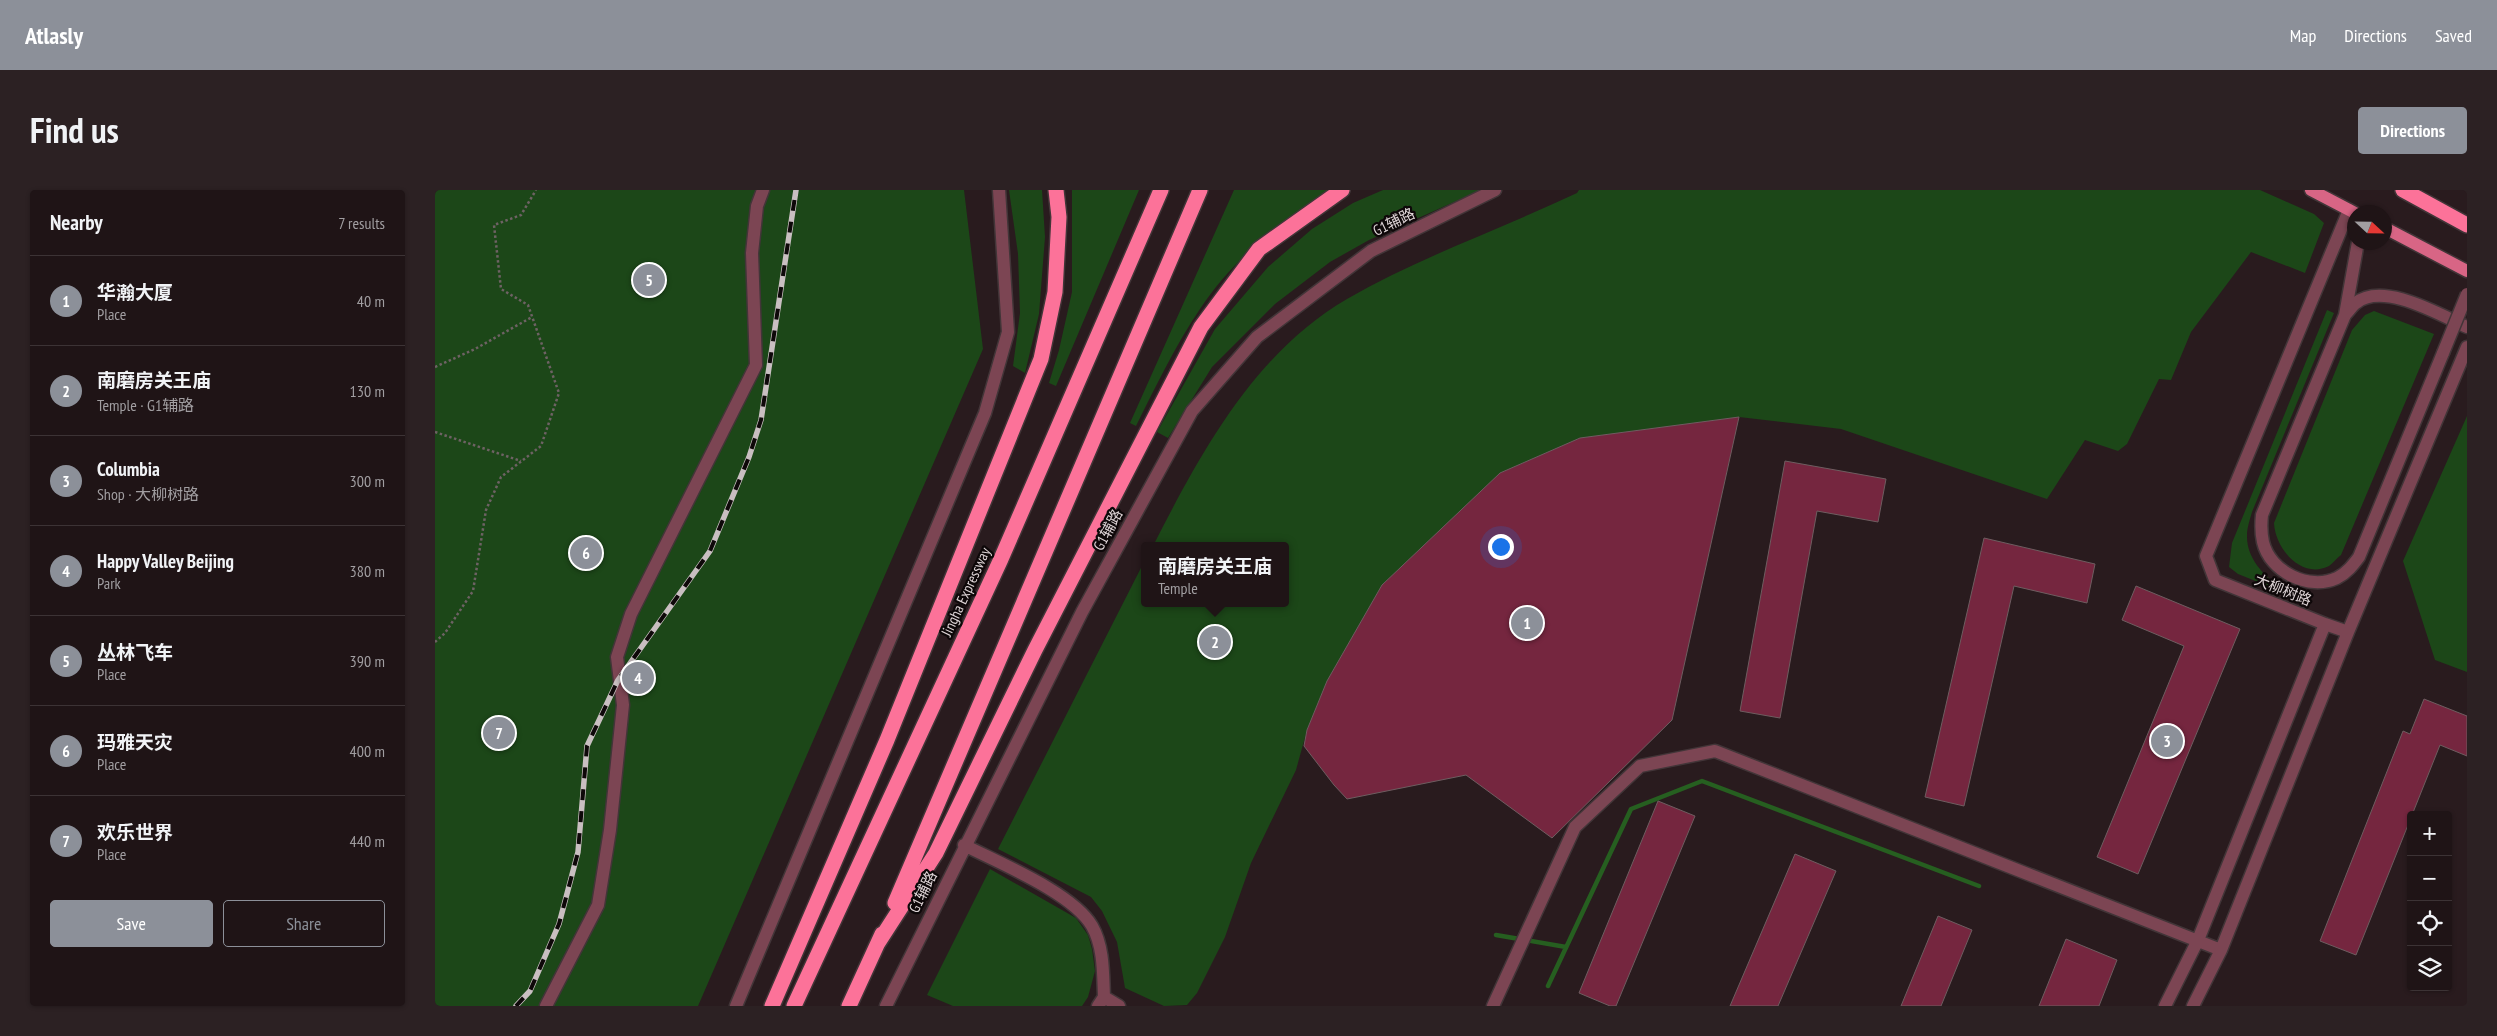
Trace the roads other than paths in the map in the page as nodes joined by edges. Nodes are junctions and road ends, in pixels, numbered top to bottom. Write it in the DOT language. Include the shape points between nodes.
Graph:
graph roads {
  1 [pos="763,190"];
  2 [pos="999,190"];
  3 [pos="1056,190"];
  4 [pos="1161,190"];
  5 [pos="1200,190"];
  6 [pos="1342,190"];
  7 [pos="1495,190"];
  8 [pos="2311,190"];
  9 [pos="2403,190"];
  10 [pos="2347,208"];
  11 [pos="2347,223"];
  12 [pos="2467,225"];
  13 [pos="2392,232"];
  14 [pos="2357,250"];
  15 [pos="2467,270"];
  16 [pos="2467,294"];
  17 [pos="2345,314"];
  18 [pos="2467,327"];
  19 [pos="2467,347"];
  20 [pos="2325,624"];
  21 [pos="2348,632"];
  22 [pos="964,845"];
  23 [pos="2197,940"];
  24 [pos="878,943"];
  25 [pos="2221,950"];
  26 [pos="782,983"];
  27 [pos="1101,1002"];
  28 [pos="890,1005"];
  29 [pos="546,1006"];
  30 [pos="736,1006"];
  31 [pos="772,1006"];
  32 [pos="777,1006"];
  33 [pos="794,1006"];
  34 [pos="849,1006"];
  35 [pos="1119,1006"];
  36 [pos="1493,1006"];
  37 [pos="2165,1006"];
  38 [pos="2193,1006"];
  1 -- 29 [label="street" via="757,206 752,253 756,365 631,614 617,657 623,705 610,830 598,905"];
  2 -- 30 [label="street" via="1007,332 985,413"];
  3 -- 26 [label="highway" via="1059,217 1055,292 1041,360 887,740"];
  4 -- 33 [label="highway, Jingha Expressway" via="1001,559"];
  5 -- 24 [label="highway"];
  6 -- 24 [label="highway" via="1259,249 1201,327 1040,641 936,853"];
  7 -- 22 [label="street, G1辅路" via="1371,251 1257,337 1192,411 1082,612"];
  8 -- 10 [label="main road"];
  9 -- 12 [label="highway"];
  11 -- 20 [label="street, 大柳树路" via="2206,556 2215,580"];
  13 -- 15 [label="main road"];
  14 -- 17 [label="street, 大柳树路"];
  16 -- 17 [label="street, 大柳树路, bridge" via="2359,557 2349,570 2321,582 2291,577 2270,558 2263,543 2262,515"];
  17 -- 18 [label="street" via="2357,302 2372,296 2385,296 2404,299"];
  19 -- 21 [label="street"];
  20 -- 21 [label="street, 大柳树路"];
  20 -- 23 [label="street"];
  21 -- 25 [label="street"];
  22 -- 27 [label="street" via="1075,905 1092,926 1102,958"];
  22 -- 28 [label="street, G1辅路"];
  23 -- 25 [label="street"];
  23 -- 36 [label="street" via="1715,751 1640,766 1575,827"];
  23 -- 37 [label="street"];
  24 -- 34 [label="highway"];
  25 -- 38 [label="street"];
  26 -- 31 [label="highway"];
  26 -- 32 [label="highway"];
  27 -- 35 [label="street"];
}
